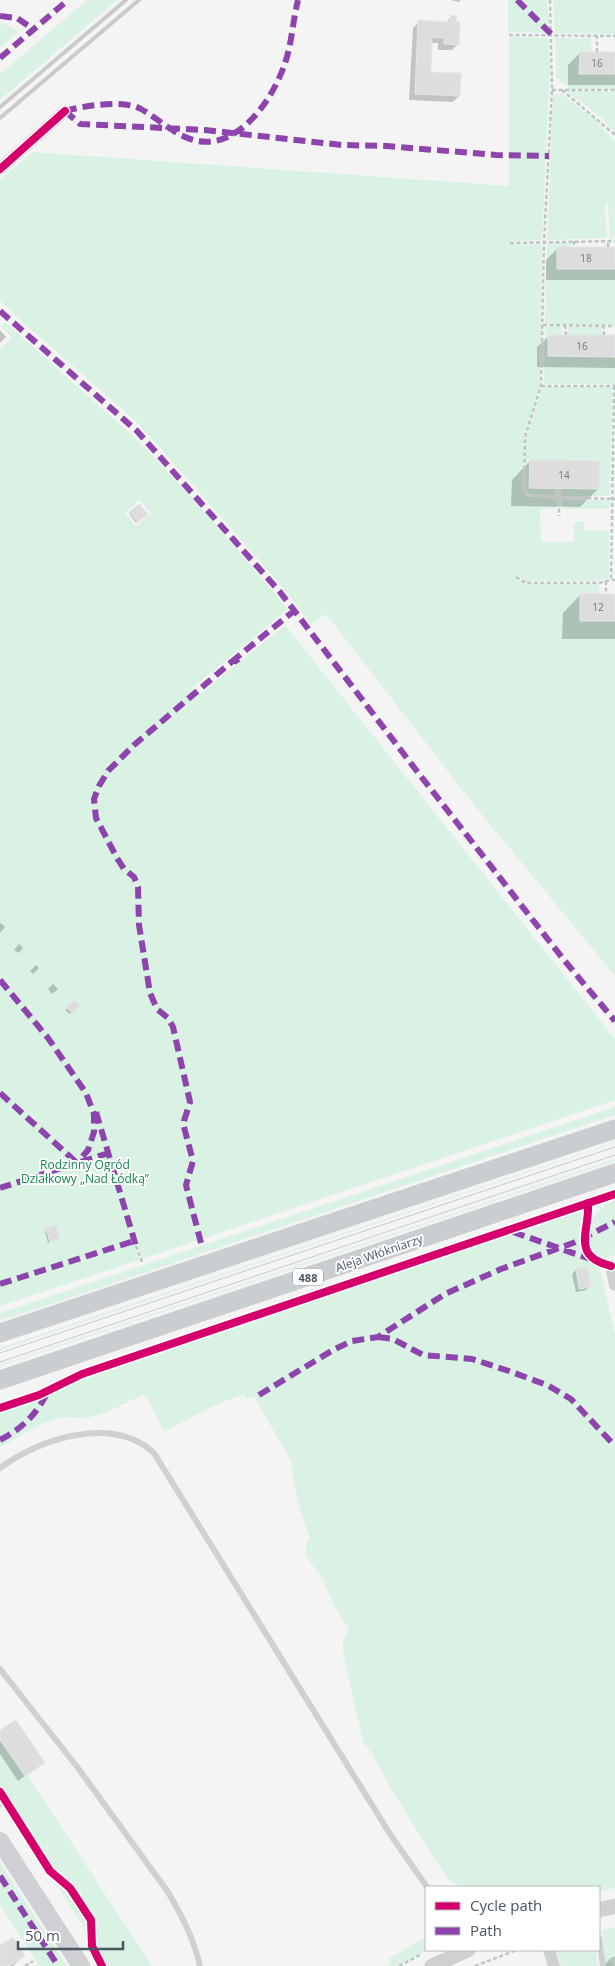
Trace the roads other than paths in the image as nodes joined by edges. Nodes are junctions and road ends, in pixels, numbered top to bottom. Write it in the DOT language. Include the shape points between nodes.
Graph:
graph roads {
  1 [pos="66,111"];
  2 [pos="0,169"];
  3 [pos="615,1129"];
  4 [pos="615,1174"];
  5 [pos="611,1266"];
  6 [pos="615,1285"];
  7 [pos="0,1333"];
  8 [pos="0,1380"];
  9 [pos="0,1468"];
  10 [pos="1,1674"];
  11 [pos="0,1841"];
  12 [pos="426,1886"];
  13 [pos="615,1906"];
  14 [pos="600,1910"];
  15 [pos="600,1945"];
  16 [pos="464,1951"];
  17 [pos="549,1951"];
  18 [pos="429,1959"];
  19 [pos="80,1966"];
  20 [pos="200,1966"];
  21 [pos="554,1966"];
  22 [pos="603,1966"];
  1 -- 2 [label="street"];
  3 -- 7 [label="main road"];
  4 -- 8 [label="main road, Aleja Włókniarzy / 488"];
  5 -- 6 [label="street"];
  9 -- 12 [label="lane" via="35,1447 66,1436 85,1434 131,1438 144,1443 154,1453 390,1834"];
  10 -- 20 [label="lane" via="78,1768 168,1892 191,1935"];
  11 -- 19 [label="main road"];
  13 -- 14 [label="street"];
  15 -- 22 [label="lane"];
  16 -- 18 [label="street"];
  17 -- 21 [label="street"];
}
